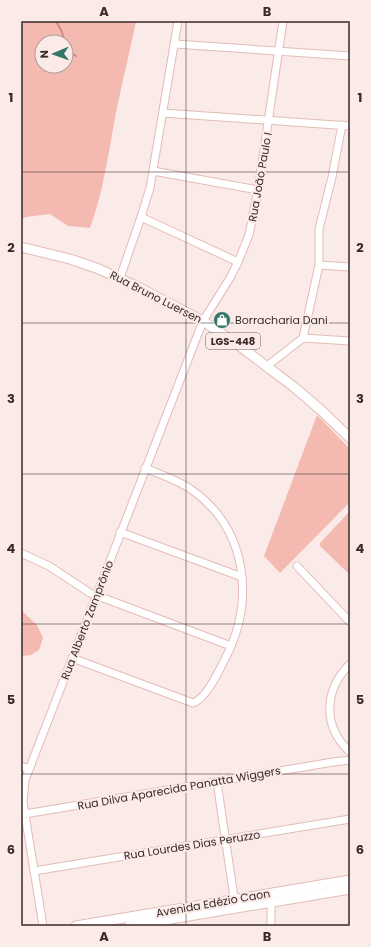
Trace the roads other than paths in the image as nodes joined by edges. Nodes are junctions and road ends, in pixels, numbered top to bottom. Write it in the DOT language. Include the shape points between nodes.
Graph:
graph roads {
  1 [pos="178,21"];
  2 [pos="283,21"];
  3 [pos="175,44"];
  4 [pos="280,51"];
  5 [pos="350,56"];
  6 [pos="163,113"];
  7 [pos="270,120"];
  8 [pos="342,125"];
  9 [pos="350,126"];
  10 [pos="153,171"];
  11 [pos="258,190"];
  12 [pos="141,217"];
  13 [pos="21,247"];
  14 [pos="238,262"];
  15 [pos="319,265"];
  16 [pos="350,267"];
  17 [pos="120,278"];
  18 [pos="203,322"];
  19 [pos="303,338"];
  20 [pos="350,341"];
  21 [pos="267,366"];
  22 [pos="350,438"];
  23 [pos="145,468"];
  24 [pos="120,532"];
  25 [pos="21,553"];
  26 [pos="297,566"];
  27 [pos="242,577"];
  28 [pos="96,595"];
  29 [pos="350,622"];
  30 [pos="231,646"];
  31 [pos="72,658"];
  32 [pos="350,664"];
  33 [pos="348,750"];
  34 [pos="350,760"];
  35 [pos="333,762"];
  36 [pos="21,766"];
  37 [pos="29,769"];
  38 [pos="217,782"];
  39 [pos="25,814"];
  40 [pos="350,819"];
  41 [pos="226,839"];
  42 [pos="34,871"];
  43 [pos="350,880"];
  44 [pos="350,889"];
  45 [pos="271,902"];
  46 [pos="235,904"];
  47 [pos="146,925"];
  48 [pos="43,926"];
  49 [pos="76,926"];
  50 [pos="129,926"];
  51 [pos="271,926"];
  1 -- 3 [label="street"];
  2 -- 4 [label="street, Rua João Paulo I"];
  3 -- 4 [label="street"];
  3 -- 6 [label="street"];
  4 -- 5 [label="street"];
  4 -- 7 [label="street, Rua João Paulo I"];
  6 -- 7 [label="street"];
  6 -- 10 [label="street"];
  7 -- 8 [label="street"];
  7 -- 11 [label="street, Rua João Paulo I"];
  8 -- 9 [label="street"];
  8 -- 15 [label="street" via="319,229"];
  10 -- 11 [label="street"];
  10 -- 12 [label="street"];
  11 -- 14 [label="street, Rua João Paulo I" via="249,235"];
  12 -- 14 [label="street"];
  12 -- 17 [label="street"];
  13 -- 17 [label="main road, Rua Bruno Luersen / LGS-448" via="70,259"];
  14 -- 18 [label="street, Rua João Paulo I"];
  15 -- 16 [label="street"];
  15 -- 19 [label="street"];
  17 -- 18 [label="main road, Rua Bruno Luersen / LGS-448"];
  18 -- 21 [label="main road, Rua Bruno Luersen / LGS-448"];
  18 -- 23 [label="street, Rua Alberto Zamprônio"];
  19 -- 20 [label="street"];
  19 -- 21 [label="street"];
  21 -- 22 [label="main road, Rua Bruno Luersen / LGS-448" via="318,407"];
  23 -- 24 [label="street, Rua Alberto Zamprônio"];
  23 -- 27 [label="street" via="191,489 217,513 234,541"];
  24 -- 27 [label="street"];
  24 -- 28 [label="street, Rua Alberto Zamprônio"];
  25 -- 28 [label="street"];
  26 -- 29 [label="street"];
  27 -- 30 [label="street" via="242,606"];
  28 -- 30 [label="street"];
  28 -- 31 [label="street, Rua Alberto Zamprônio"];
  30 -- 31 [label="street" via="202,698 193,703"];
  31 -- 37 [label="street, Rua Alberto Zamprônio"];
  32 -- 33 [label="street" via="338,677 329,702 331,722 340,741"];
  33 -- 35 [label="street"];
  34 -- 35 [label="street, Rua Dilva Aparecida Panatta Wiggers"];
  35 -- 38 [label="street, Rua Dilva Aparecida Panatta Wiggers"];
  36 -- 37 [label="street"];
  37 -- 39 [label="street, Rua Alberto Zamprônio" via="23,791"];
  38 -- 39 [label="street, Rua Dilva Aparecida Panatta Wiggers"];
  38 -- 41 [label="street"];
  39 -- 42 [label="street, Rua Alberto Zamprônio"];
  40 -- 41 [label="street, Rua Lourdes Dias Peruzzo"];
  41 -- 42 [label="street, Rua Lourdes Dias Peruzzo"];
  41 -- 46 [label="street"];
  42 -- 48 [label="street, Rua Alberto Zamprônio"];
  43 -- 46 [label="main road, Avenida Edézio Caon"];
  44 -- 45 [label="main road, Avenida Edézio Caon"];
  45 -- 46 [label="main road, Avenida Edézio Caon"];
  45 -- 51 [label="street"];
  46 -- 47 [label="main road, Avenida Edézio Caon"];
  46 -- 49 [label="main road, Avenida Edézio Caon"];
  47 -- 50 [label="main road, Avenida Edézio Caon"];
}
